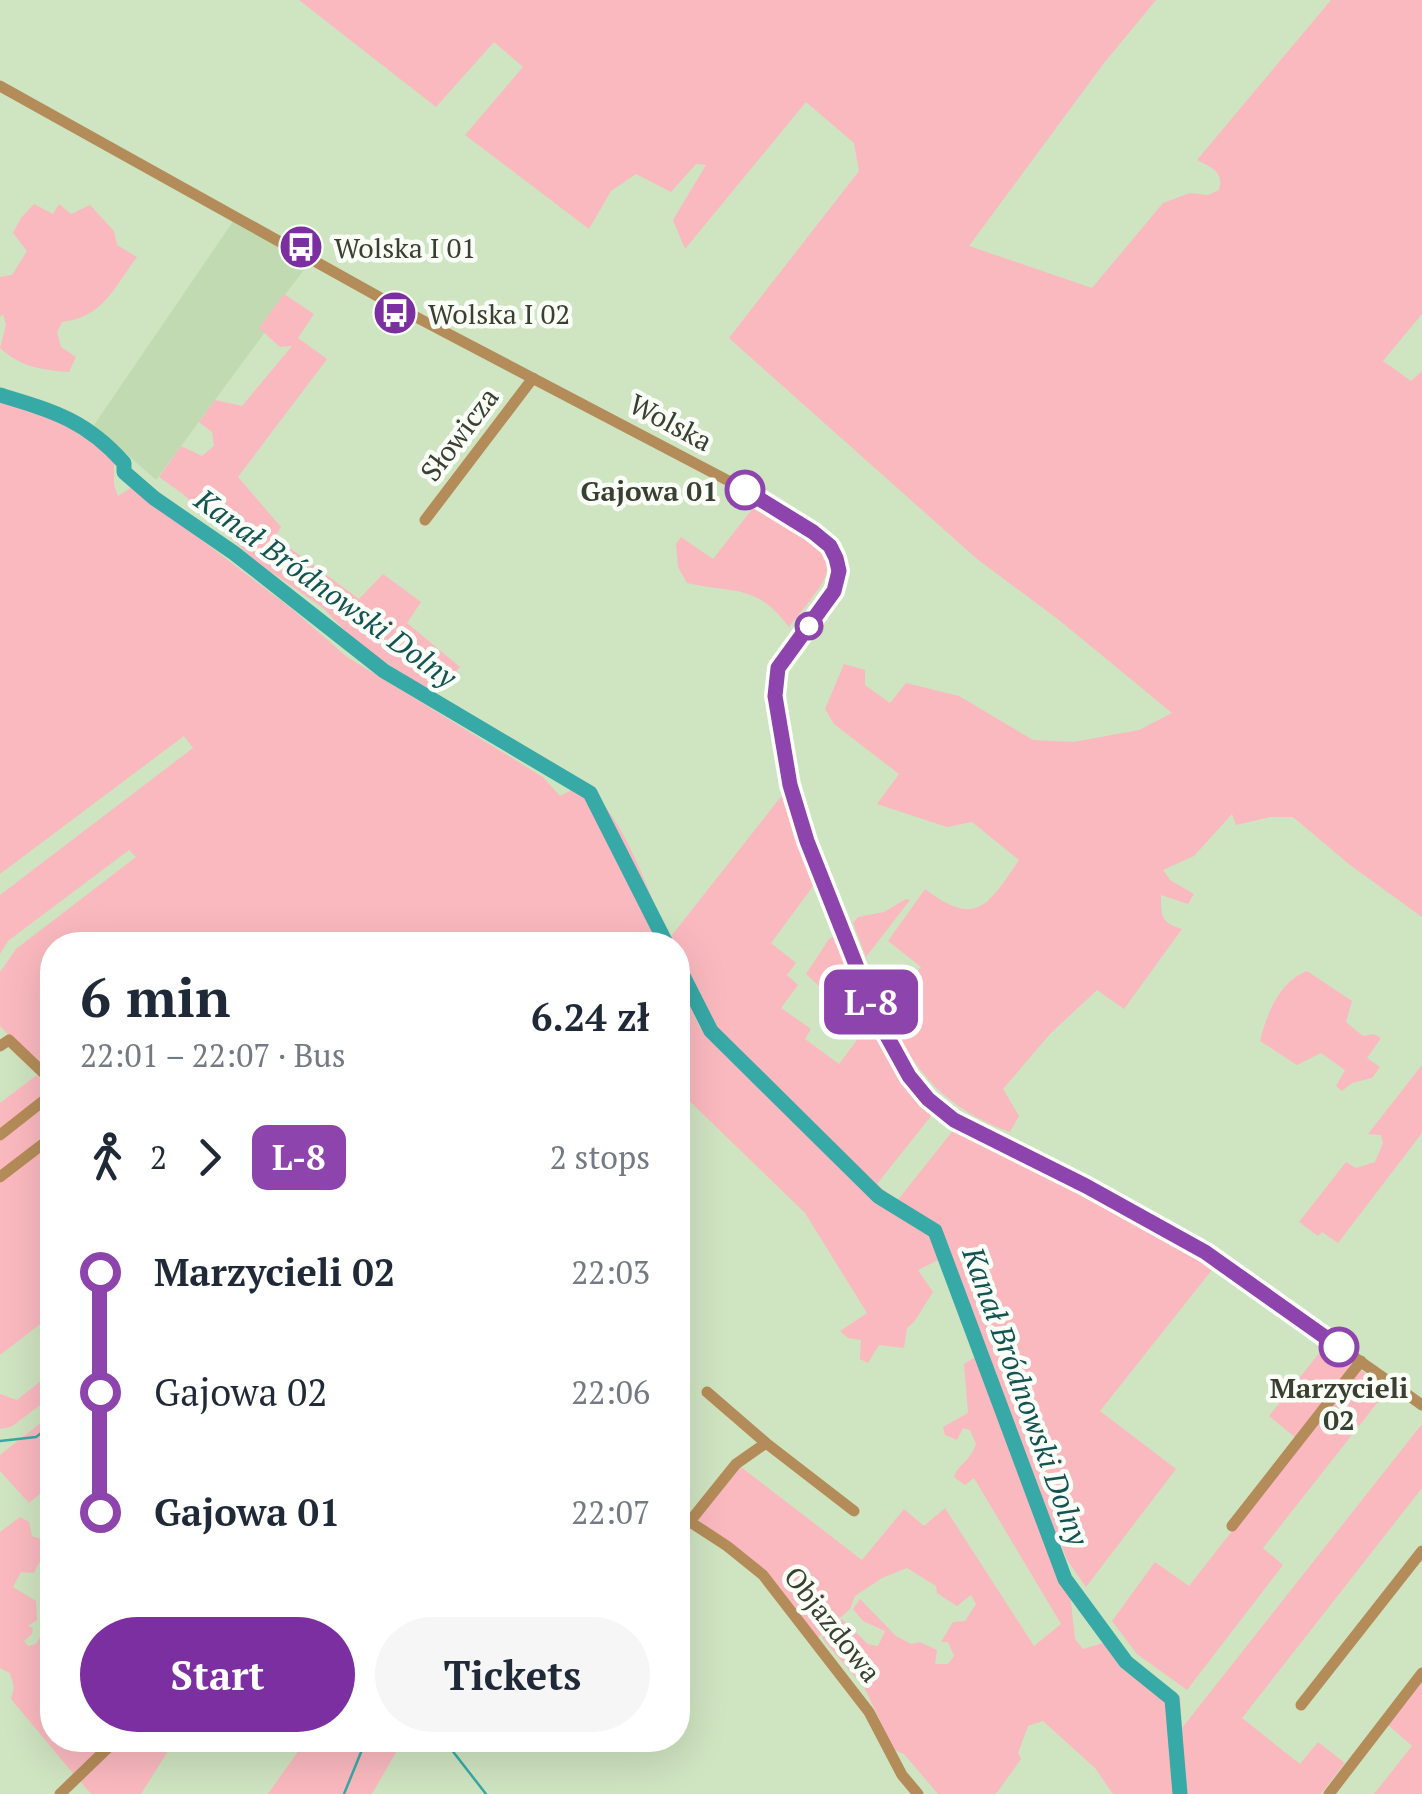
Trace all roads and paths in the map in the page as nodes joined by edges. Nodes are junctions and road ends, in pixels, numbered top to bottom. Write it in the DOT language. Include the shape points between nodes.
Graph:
graph roads {
  1 [pos="0,86"];
  2 [pos="533,378"];
  3 [pos="425,520"];
  4 [pos="4,1043"];
  5 [pos="40,1072"];
  6 [pos="40,1103"];
  7 [pos="0,1134"];
  8 [pos="40,1146"];
  9 [pos="0,1177"];
  10 [pos="1360,1362"];
  11 [pos="707,1392"];
  12 [pos="1422,1405"];
  13 [pos="766,1443"];
  14 [pos="854,1511"];
  15 [pos="690,1520"];
  16 [pos="1232,1526"];
  17 [pos="1422,1551"];
  18 [pos="1422,1672"];
  19 [pos="1301,1706"];
  20 [pos="104,1752"];
  21 [pos="60,1794"];
  22 [pos="918,1794"];
  23 [pos="1328,1794"];
  1 -- 2 [label="street, Wolska"];
  2 -- 3 [label="street, Słowicza"];
  2 -- 10 [label="street, Wolska" via="784,512 830,546 839,571 834,591 778,668 775,696 798,813 870,1001 896,1055 928,1099 954,1120 1205,1252"];
  4 -- 5 [label="street"];
  6 -- 7 [label="street"];
  8 -- 9 [label="street"];
  10 -- 12 [label="street"];
  10 -- 16 [label="street"];
  11 -- 13 [label="street"];
  13 -- 14 [label="street"];
  13 -- 15 [label="street" via="736,1464"];
  15 -- 22 [label="street, Objazdowa" via="763,1576 870,1712"];
  17 -- 19 [label="street"];
  18 -- 23 [label="street"];
  20 -- 21 [label="street"];
}
